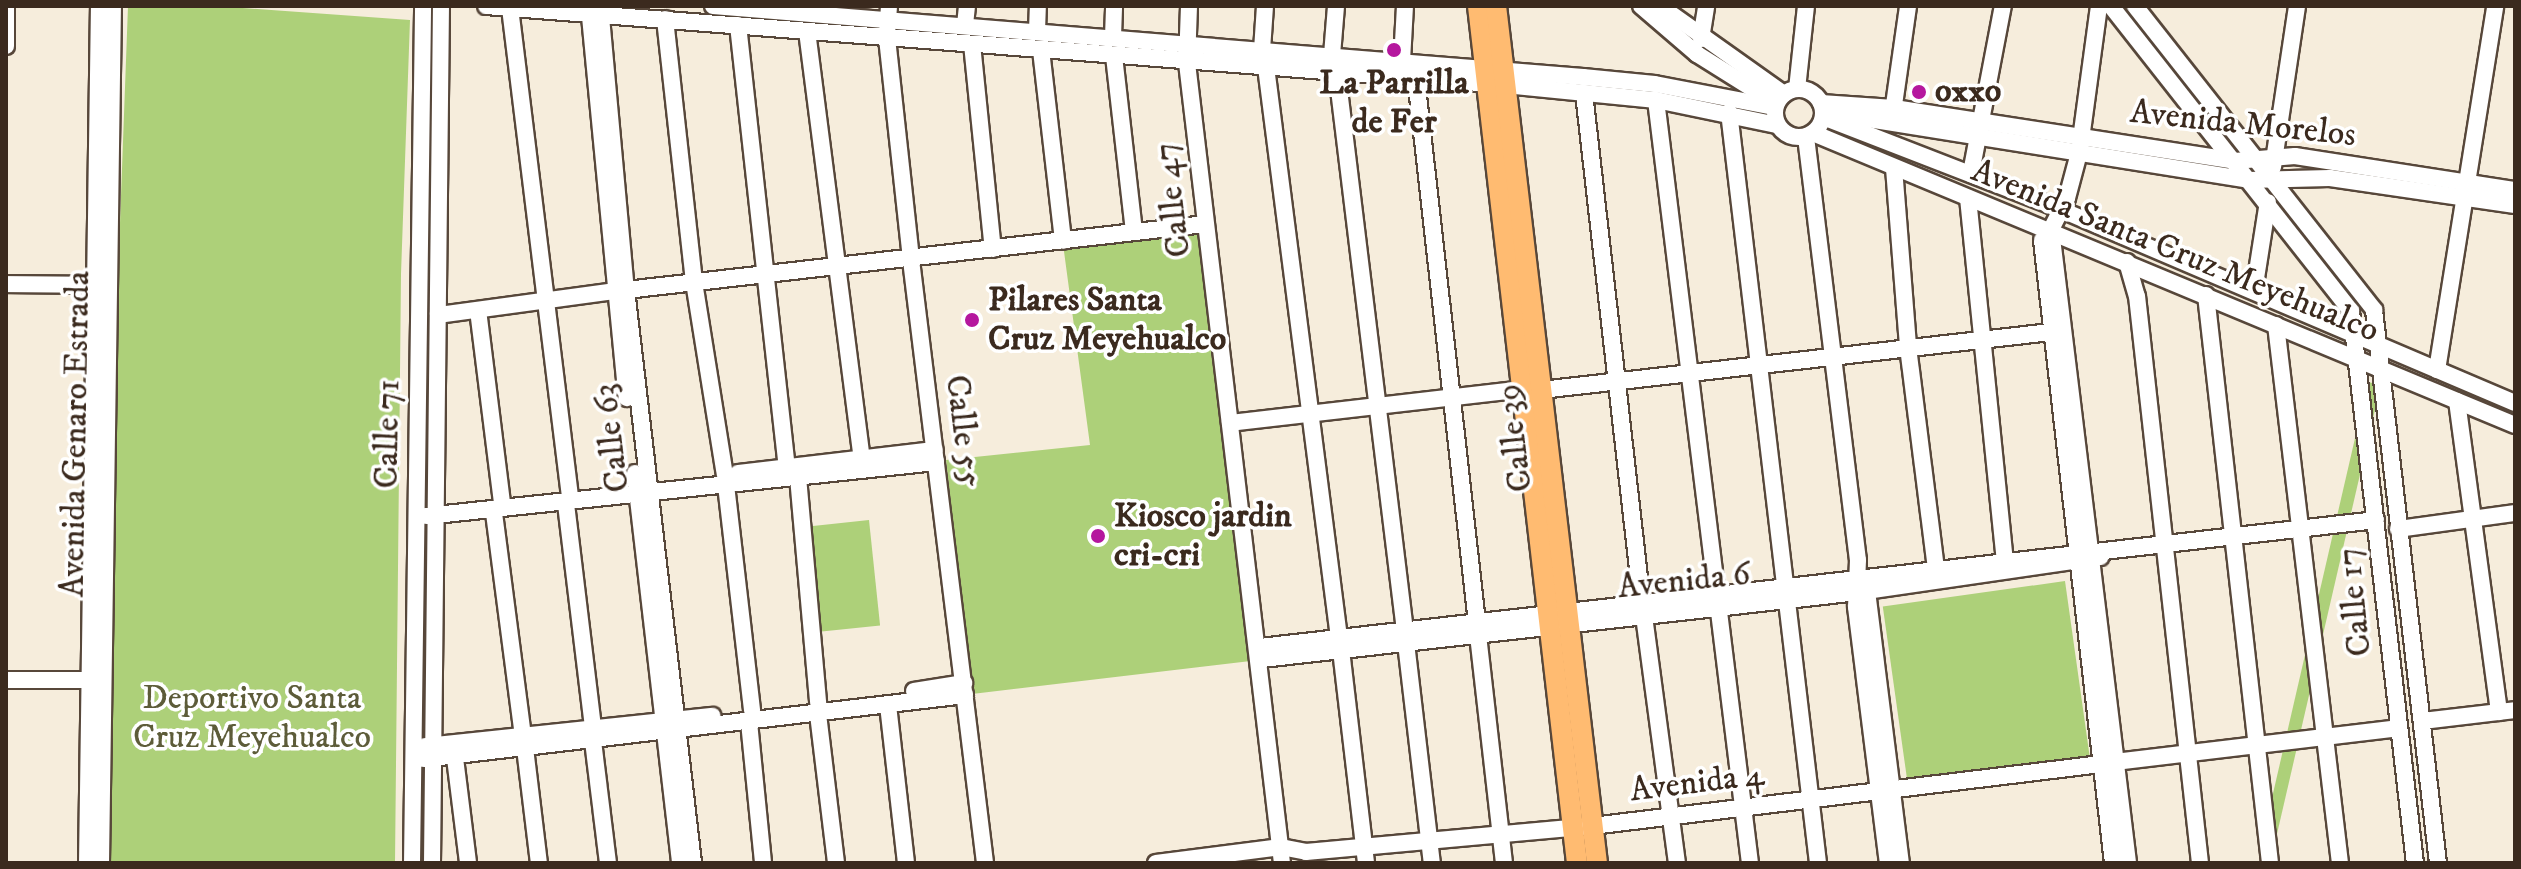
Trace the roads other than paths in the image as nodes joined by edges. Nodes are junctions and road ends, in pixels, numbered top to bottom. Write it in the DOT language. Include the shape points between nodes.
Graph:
graph roads {
  1 [pos="6,6"];
  2 [pos="99,6"];
  3 [pos="113,6"];
  4 [pos="423,6"];
  5 [pos="441,6"];
  6 [pos="486,6"];
  7 [pos="713,6"];
  8 [pos="967,6"];
  9 [pos="1038,6"];
  10 [pos="1114,6"];
  11 [pos="1189,6"];
  12 [pos="1265,6"];
  13 [pos="1336,6"];
  14 [pos="1405,6"];
  15 [pos="1478,6"];
  16 [pos="1496,6"];
  17 [pos="1641,6"];
  18 [pos="1660,6"];
  19 [pos="1706,6"];
  20 [pos="1806,6"];
  21 [pos="1908,6"];
  22 [pos="2003,6"];
  23 [pos="2099,6"];
  24 [pos="2111,6"];
  25 [pos="2135,6"];
  26 [pos="2297,6"];
  27 [pos="2495,6"];
  28 [pos="510,8"];
  29 [pos="594,10"];
  30 [pos="812,10"];
  31 [pos="741,13"];
  32 [pos="888,13"];
  33 [pos="665,19"];
  34 [pos="965,25"];
  35 [pos="807,31"];
  36 [pos="1037,31"];
  37 [pos="1113,37"];
  38 [pos="887,38"];
  39 [pos="1701,39"];
  40 [pos="1186,43"];
  41 [pos="972,44"];
  42 [pos="6,46"];
  43 [pos="1041,50"];
  44 [pos="1262,50"];
  45 [pos="1332,55"];
  46 [pos="1114,56"];
  47 [pos="1402,61"];
  48 [pos="1187,63"];
  49 [pos="1266,67"];
  50 [pos="1337,73"];
  51 [pos="1495,76"];
  52 [pos="1416,78"];
  53 [pos="1584,93"];
  54 [pos="1783,98"];
  55 [pos="1656,100"];
  56 [pos="1823,111"];
  57 [pos="1729,112"];
  58 [pos="1893,116"];
  59 [pos="1984,122"];
  60 [pos="1777,125"];
  61 [pos="1810,135"];
  62 [pos="1980,139"];
  63 [pos="1888,140"];
  64 [pos="2080,144"];
  65 [pos="2274,157"];
  66 [pos="2257,159"];
  67 [pos="2235,161"];
  68 [pos="1894,168"];
  69 [pos="1971,173"];
  70 [pos="2271,178"];
  71 [pos="2249,180"];
  72 [pos="2515,190"];
  73 [pos="2466,191"];
  74 [pos="1968,198"];
  75 [pos="2515,205"];
  76 [pos="2268,206"];
  77 [pos="2055,207"];
  78 [pos="1205,224"];
  79 [pos="2046,228"];
  80 [pos="1134,232"];
  81 [pos="1063,241"];
  82 [pos="993,249"];
  83 [pos="911,260"];
  84 [pos="2127,262"];
  85 [pos="836,268"];
  86 [pos="765,276"];
  87 [pos="694,282"];
  88 [pos="6,284"];
  89 [pos="101,285"];
  90 [pos="620,291"];
  91 [pos="2254,291"];
  92 [pos="2206,295"];
  93 [pos="544,302"];
  94 [pos="478,310"];
  95 [pos="438,315"];
  96 [pos="2276,325"];
  97 [pos="2051,332"];
  98 [pos="2357,335"];
  99 [pos="1981,340"];
  100 [pos="2380,345"];
  101 [pos="1908,347"];
  102 [pos="1834,356"];
  103 [pos="2358,359"];
  104 [pos="1758,365"];
  105 [pos="2383,369"];
  106 [pos="2437,370"];
  107 [pos="1688,373"];
  108 [pos="1620,381"];
  109 [pos="1533,390"];
  110 [pos="1452,397"];
  111 [pos="2457,401"];
  112 [pos="2515,403"];
  113 [pos="1380,406"];
  114 [pos="1313,414"];
  115 [pos="1230,423"];
  116 [pos="2515,425"];
  117 [pos="936,456"];
  118 [pos="862,459"];
  119 [pos="792,472"];
  120 [pos="726,480"];
  121 [pos="643,490"];
  122 [pos="568,499"];
  123 [pos="498,507"];
  124 [pos="416,512"];
  125 [pos="435,512"];
  126 [pos="2515,513"];
  127 [pos="2376,520"];
  128 [pos="2472,520"];
  129 [pos="2304,529"];
  130 [pos="2398,529"];
  131 [pos="2235,537"];
  132 [pos="2165,545"];
  133 [pos="2083,558"];
  134 [pos="2005,560"];
  135 [pos="1936,568"];
  136 [pos="1860,584"];
  137 [pos="1785,593"];
  138 [pos="1715,602"];
  139 [pos="1643,610"];
  140 [pos="1559,619"];
  141 [pos="1477,629"];
  142 [pos="1405,637"];
  143 [pos="1340,644"];
  144 [pos="1261,653"];
  145 [pos="6,680"];
  146 [pos="95,680"];
  147 [pos="965,689"];
  148 [pos="888,705"];
  149 [pos="818,708"];
  150 [pos="2507,711"];
  151 [pos="750,717"];
  152 [pos="2422,721"];
  153 [pos="671,726"];
  154 [pos="2398,728"];
  155 [pos="593,734"];
  156 [pos="2326,737"];
  157 [pos="524,742"];
  158 [pos="2257,745"];
  159 [pos="414,752"];
  160 [pos="434,752"];
  161 [pos="2188,754"];
  162 [pos="455,758"];
  163 [pos="2104,764"];
  164 [pos="1886,791"];
  165 [pos="1811,800"];
  166 [pos="1744,808"];
  167 [pos="1672,816"];
  168 [pos="1583,826"];
  169 [pos="1501,833"];
  170 [pos="1429,839"];
  171 [pos="1364,845"];
  172 [pos="1282,858"];
  173 [pos="87,863"];
  174 [pos="101,863"];
  175 [pos="412,863"];
  176 [pos="432,863"];
  177 [pos="468,863"];
  178 [pos="539,863"];
  179 [pos="608,863"];
  180 [pos="680,863"];
  181 [pos="693,863"];
  182 [pos="763,863"];
  183 [pos="836,863"];
  184 [pos="906,863"];
  185 [pos="985,863"];
  186 [pos="1156,863"];
  187 [pos="1366,863"];
  188 [pos="1432,863"];
  189 [pos="1504,863"];
  190 [pos="1577,863"];
  191 [pos="1597,863"];
  192 [pos="1677,863"];
  193 [pos="1750,863"];
  194 [pos="1818,863"];
  195 [pos="1888,863"];
  196 [pos="1901,863"];
  197 [pos="2113,863"];
  198 [pos="2128,863"];
  199 [pos="2200,863"];
  200 [pos="2270,863"];
  201 [pos="2340,863"];
  202 [pos="2415,863"];
  203 [pos="2438,863"];
  1 -- 42 [label="street"];
  2 -- 89 [label="street, Avenida Genaro Estrada"];
  3 -- 89 [label="street, Avenida Genaro Estrada"];
  4 -- 124 [label="street, Calle 71"];
  5 -- 95 [label="street, Calle 71"];
  6 -- 28 [label="street"];
  7 -- 31 [label="street"];
  8 -- 34 [label="street"];
  9 -- 36 [label="street"];
  10 -- 37 [label="street"];
  11 -- 40 [label="street, Calle 47"];
  12 -- 44 [label="street"];
  13 -- 45 [label="street"];
  14 -- 47 [label="street"];
  15 -- 51 [label="main road, Calle 39"];
  16 -- 51 [label="main road, Calle 39"];
  17 -- 54 [label="street" via="1697,54"];
  18 -- 39 [label="street"];
  19 -- 39 [label="street"];
  20 -- 54 [label="street"];
  21 -- 58 [label="street"];
  22 -- 59 [label="street"];
  23 -- 64 [label="street"];
  24 -- 67 [label="street, Calle 17"];
  25 -- 66 [label="street, Calle 17"];
  26 -- 65 [label="street"];
  27 -- 73 [label="street"];
  28 -- 29 [label="street"];
  28 -- 93 [label="street"];
  29 -- 33 [label="street"];
  29 -- 90 [label="street, Calle 63"];
  30 -- 31 [label="street"];
  30 -- 32 [label="street"];
  31 -- 33 [label="street"];
  31 -- 35 [label="street"];
  31 -- 86 [label="street"];
  32 -- 34 [label="street"];
  32 -- 38 [label="street, Calle 55"];
  33 -- 87 [label="street"];
  34 -- 36 [label="street"];
  35 -- 38 [label="street"];
  35 -- 85 [label="street"];
  36 -- 37 [label="street"];
  37 -- 40 [label="street"];
  38 -- 41 [label="street"];
  38 -- 83 [label="street, Calle 55"];
  39 -- 54 [label="street"];
  40 -- 44 [label="street"];
  40 -- 48 [label="street, Calle 47"];
  41 -- 43 [label="street"];
  41 -- 82 [label="street"];
  43 -- 46 [label="street"];
  43 -- 81 [label="street"];
  44 -- 45 [label="street"];
  45 -- 47 [label="street"];
  46 -- 48 [label="street"];
  46 -- 80 [label="street"];
  47 -- 51 [label="street"];
  48 -- 49 [label="street"];
  48 -- 78 [label="street, Calle 47"];
  49 -- 50 [label="street"];
  49 -- 114 [label="street"];
  50 -- 52 [label="street"];
  50 -- 113 [label="street"];
  51 -- 52 [label="street"];
  51 -- 53 [label="street, Avenida Santa Cruz Meyehualco"];
  51 -- 54 [label="street" via="1655,84"];
  51 -- 109 [label="main road, Calle 39"];
  52 -- 110 [label="street"];
  53 -- 55 [label="street, Avenida Santa Cruz Meyehualco"];
  53 -- 108 [label="street"];
  54 -- 56 [label="street"];
  54 -- 60 [label="street"];
  55 -- 57 [label="street, Avenida Santa Cruz Meyehualco"];
  55 -- 107 [label="street"];
  56 -- 58 [label="street, Avenida Morelos"];
  56 -- 61 [label="street"];
  56 -- 63 [label="street, Avenida Santa Cruz Meyehualco"];
  57 -- 60 [label="street, Avenida Santa Cruz Meyehualco"];
  57 -- 104 [label="street"];
  58 -- 59 [label="street, Avenida Morelos"];
  58 -- 62 [label="street, Avenida Morelos"];
  58 -- 63 [label="street"];
  59 -- 62 [label="street"];
  59 -- 64 [label="street, Avenida Morelos"];
  60 -- 61 [label="street, Avenida Santa Cruz Meyehualco" via="1784,133"];
  61 -- 68 [label="street, Avenida Santa Cruz Meyehualco"];
  61 -- 102 [label="street"];
  62 -- 64 [label="street, Avenida Morelos"];
  62 -- 69 [label="street"];
  63 -- 69 [label="street, Avenida Santa Cruz Meyehualco"];
  64 -- 67 [label="street, Avenida Morelos"];
  64 -- 71 [label="street, Avenida Morelos"];
  64 -- 77 [label="street"];
  65 -- 66 [label="street, Avenida Morelos"];
  65 -- 70 [label="street"];
  65 -- 73 [label="street, Avenida Morelos"];
  66 -- 67 [label="street, Avenida Morelos"];
  66 -- 70 [label="street, Calle 17"];
  67 -- 71 [label="street, Calle 17"];
  68 -- 74 [label="street, Avenida Santa Cruz Meyehualco"];
  68 -- 101 [label="street"];
  69 -- 77 [label="street, Avenida Santa Cruz Meyehualco"];
  70 -- 71 [label="street, Avenida Morelos"];
  70 -- 73 [label="street, Avenida Morelos"];
  70 -- 76 [label="street"];
  70 -- 100 [label="street, Calle 17" via="2368,298"];
  71 -- 76 [label="street, Calle 17"];
  72 -- 73 [label="street, Avenida Morelos"];
  73 -- 75 [label="street, Avenida Morelos"];
  73 -- 106 [label="street"];
  74 -- 79 [label="street, Avenida Santa Cruz Meyehualco"];
  74 -- 99 [label="street"];
  76 -- 91 [label="street"];
  76 -- 98 [label="street, Calle 17" via="2347,300"];
  77 -- 79 [label="street"];
  77 -- 91 [label="street, Avenida Santa Cruz Meyehualco"];
  78 -- 80 [label="street"];
  78 -- 115 [label="street, Calle 47"];
  79 -- 84 [label="street, Avenida Santa Cruz Meyehualco"];
  79 -- 97 [label="street"];
  79 -- 133 [label="street"];
  80 -- 81 [label="street"];
  81 -- 82 [label="street"];
  82 -- 83 [label="street"];
  83 -- 85 [label="street"];
  83 -- 117 [label="street, Calle 55"];
  84 -- 92 [label="street, Avenida Santa Cruz Meyehualco"];
  84 -- 132 [label="street" via="2137,296"];
  85 -- 86 [label="street"];
  85 -- 118 [label="street"];
  86 -- 87 [label="street"];
  86 -- 119 [label="street"];
  87 -- 90 [label="street"];
  87 -- 120 [label="street"];
  88 -- 89 [label="street"];
  89 -- 146 [label="street, Avenida Genaro Estrada"];
  90 -- 93 [label="street"];
  90 -- 121 [label="street, Calle 63"];
  91 -- 98 [label="street, Avenida Santa Cruz Meyehualco"];
  92 -- 96 [label="street, Avenida Santa Cruz Meyehualco"];
  92 -- 131 [label="street"];
  93 -- 94 [label="street"];
  93 -- 122 [label="street"];
  94 -- 95 [label="street"];
  94 -- 123 [label="street"];
  95 -- 125 [label="street, Calle 71"];
  96 -- 103 [label="street, Avenida Santa Cruz Meyehualco"];
  96 -- 129 [label="street"];
  97 -- 99 [label="street"];
  97 -- 133 [label="street"];
  98 -- 100 [label="street, Avenida Santa Cruz Meyehualco"];
  98 -- 103 [label="street, Calle 17"];
  99 -- 101 [label="street"];
  99 -- 134 [label="street"];
  100 -- 105 [label="street, Calle 17"];
  100 -- 106 [label="street, Avenida Santa Cruz Meyehualco"];
  101 -- 102 [label="street"];
  101 -- 135 [label="street"];
  102 -- 104 [label="street"];
  102 -- 136 [label="street"];
  103 -- 105 [label="street, Avenida Santa Cruz Meyehualco"];
  103 -- 127 [label="street, Calle 17"];
  104 -- 107 [label="street"];
  104 -- 137 [label="street"];
  105 -- 111 [label="street, Avenida Santa Cruz Meyehualco"];
  105 -- 130 [label="street, Calle 17"];
  106 -- 112 [label="street, Avenida Santa Cruz Meyehualco"];
  107 -- 108 [label="street"];
  107 -- 138 [label="street"];
  108 -- 109 [label="street"];
  108 -- 139 [label="street"];
  109 -- 110 [label="street"];
  109 -- 140 [label="main road, Calle 39"];
  110 -- 113 [label="street"];
  110 -- 141 [label="street"];
  111 -- 116 [label="street, Avenida Santa Cruz Meyehualco"];
  111 -- 128 [label="street"];
  113 -- 114 [label="street"];
  113 -- 142 [label="street"];
  114 -- 115 [label="street"];
  114 -- 143 [label="street"];
  115 -- 144 [label="street, Calle 47"];
  117 -- 118 [label="street"];
  117 -- 119 [label="street"];
  117 -- 147 [label="street, Calle 55"];
  118 -- 119 [label="street"];
  119 -- 120 [label="street"];
  119 -- 149 [label="street"];
  120 -- 121 [label="street"];
  120 -- 151 [label="street"];
  121 -- 122 [label="street"];
  121 -- 153 [label="street, Calle 63"];
  122 -- 123 [label="street"];
  122 -- 155 [label="street"];
  123 -- 125 [label="street"];
  123 -- 157 [label="street"];
  124 -- 125 [label="street"];
  124 -- 159 [label="street, Calle 71"];
  125 -- 160 [label="street, Calle 71"];
  126 -- 128 [label="street"];
  127 -- 129 [label="street, Avenida 6"];
  127 -- 154 [label="street, Calle 17"];
  128 -- 130 [label="street"];
  128 -- 150 [label="street"];
  129 -- 131 [label="street, Avenida 6"];
  129 -- 156 [label="street"];
  130 -- 152 [label="street, Calle 17"];
  131 -- 132 [label="street, Avenida 6"];
  131 -- 158 [label="street"];
  132 -- 133 [label="street, Avenida 6"];
  132 -- 161 [label="street"];
  133 -- 134 [label="street, Avenida 6"];
  133 -- 136 [label="street, Avenida 6"];
  133 -- 163 [label="street"];
  134 -- 135 [label="street, Avenida 6"];
  135 -- 136 [label="street, Avenida 6"];
  136 -- 137 [label="street, Avenida 6"];
  136 -- 164 [label="street"];
  137 -- 138 [label="street, Avenida 6"];
  137 -- 165 [label="street"];
  138 -- 139 [label="street, Avenida 6"];
  138 -- 166 [label="street"];
  139 -- 140 [label="street, Avenida 6"];
  139 -- 167 [label="street"];
  140 -- 141 [label="street, Avenida 6"];
  140 -- 168 [label="main road, Calle 39"];
  141 -- 142 [label="street, Avenida 6"];
  141 -- 169 [label="street"];
  142 -- 143 [label="street, Avenida 6"];
  142 -- 170 [label="street"];
  143 -- 144 [label="street, Avenida 6"];
  143 -- 171 [label="street"];
  144 -- 172 [label="street, Calle 47"];
  145 -- 146 [label="street"];
  146 -- 173 [label="street, Avenida Genaro Estrada"];
  146 -- 174 [label="street, Avenida Genaro Estrada"];
  147 -- 148 [label="street"];
  147 -- 149 [label="street"];
  147 -- 185 [label="street, Calle 55"];
  148 -- 149 [label="street"];
  148 -- 184 [label="street"];
  149 -- 151 [label="street"];
  149 -- 183 [label="street"];
  150 -- 152 [label="street"];
  151 -- 153 [label="street"];
  151 -- 182 [label="street"];
  152 -- 203 [label="street, Calle 17"];
  153 -- 155 [label="street"];
  153 -- 180 [label="street, Calle 63"];
  153 -- 181 [label="street, Calle 63"];
  154 -- 156 [label="street, Avenida 4"];
  154 -- 202 [label="street, Calle 17"];
  155 -- 157 [label="street"];
  155 -- 179 [label="street"];
  156 -- 158 [label="street, Avenida 4"];
  156 -- 201 [label="street"];
  157 -- 160 [label="street"];
  157 -- 162 [label="street"];
  157 -- 178 [label="street"];
  158 -- 161 [label="street, Avenida 4"];
  158 -- 200 [label="street"];
  159 -- 160 [label="street"];
  159 -- 175 [label="street, Calle 71"];
  160 -- 162 [label="street"];
  160 -- 176 [label="street, Calle 71"];
  161 -- 163 [label="street, Avenida 4"];
  161 -- 199 [label="street"];
  162 -- 177 [label="street"];
  163 -- 164 [label="street, Avenida 4"];
  163 -- 197 [label="street"];
  163 -- 198 [label="street"];
  164 -- 165 [label="street, Avenida 4"];
  164 -- 195 [label="street"];
  164 -- 196 [label="street"];
  165 -- 166 [label="street, Avenida 4"];
  165 -- 194 [label="street"];
  166 -- 167 [label="street, Avenida 4"];
  166 -- 193 [label="street"];
  167 -- 168 [label="street, Avenida 4"];
  167 -- 192 [label="street"];
  168 -- 169 [label="street, Avenida 4"];
  168 -- 190 [label="main road, Calle 39"];
  168 -- 191 [label="main road, Calle 39"];
  169 -- 170 [label="street, Avenida 4"];
  169 -- 189 [label="street"];
  170 -- 171 [label="street, Avenida 4"];
  170 -- 188 [label="street"];
  171 -- 172 [label="street, Avenida 4"];
  171 -- 187 [label="street"];
  172 -- 186 [label="street, Avenida 4"];
}
